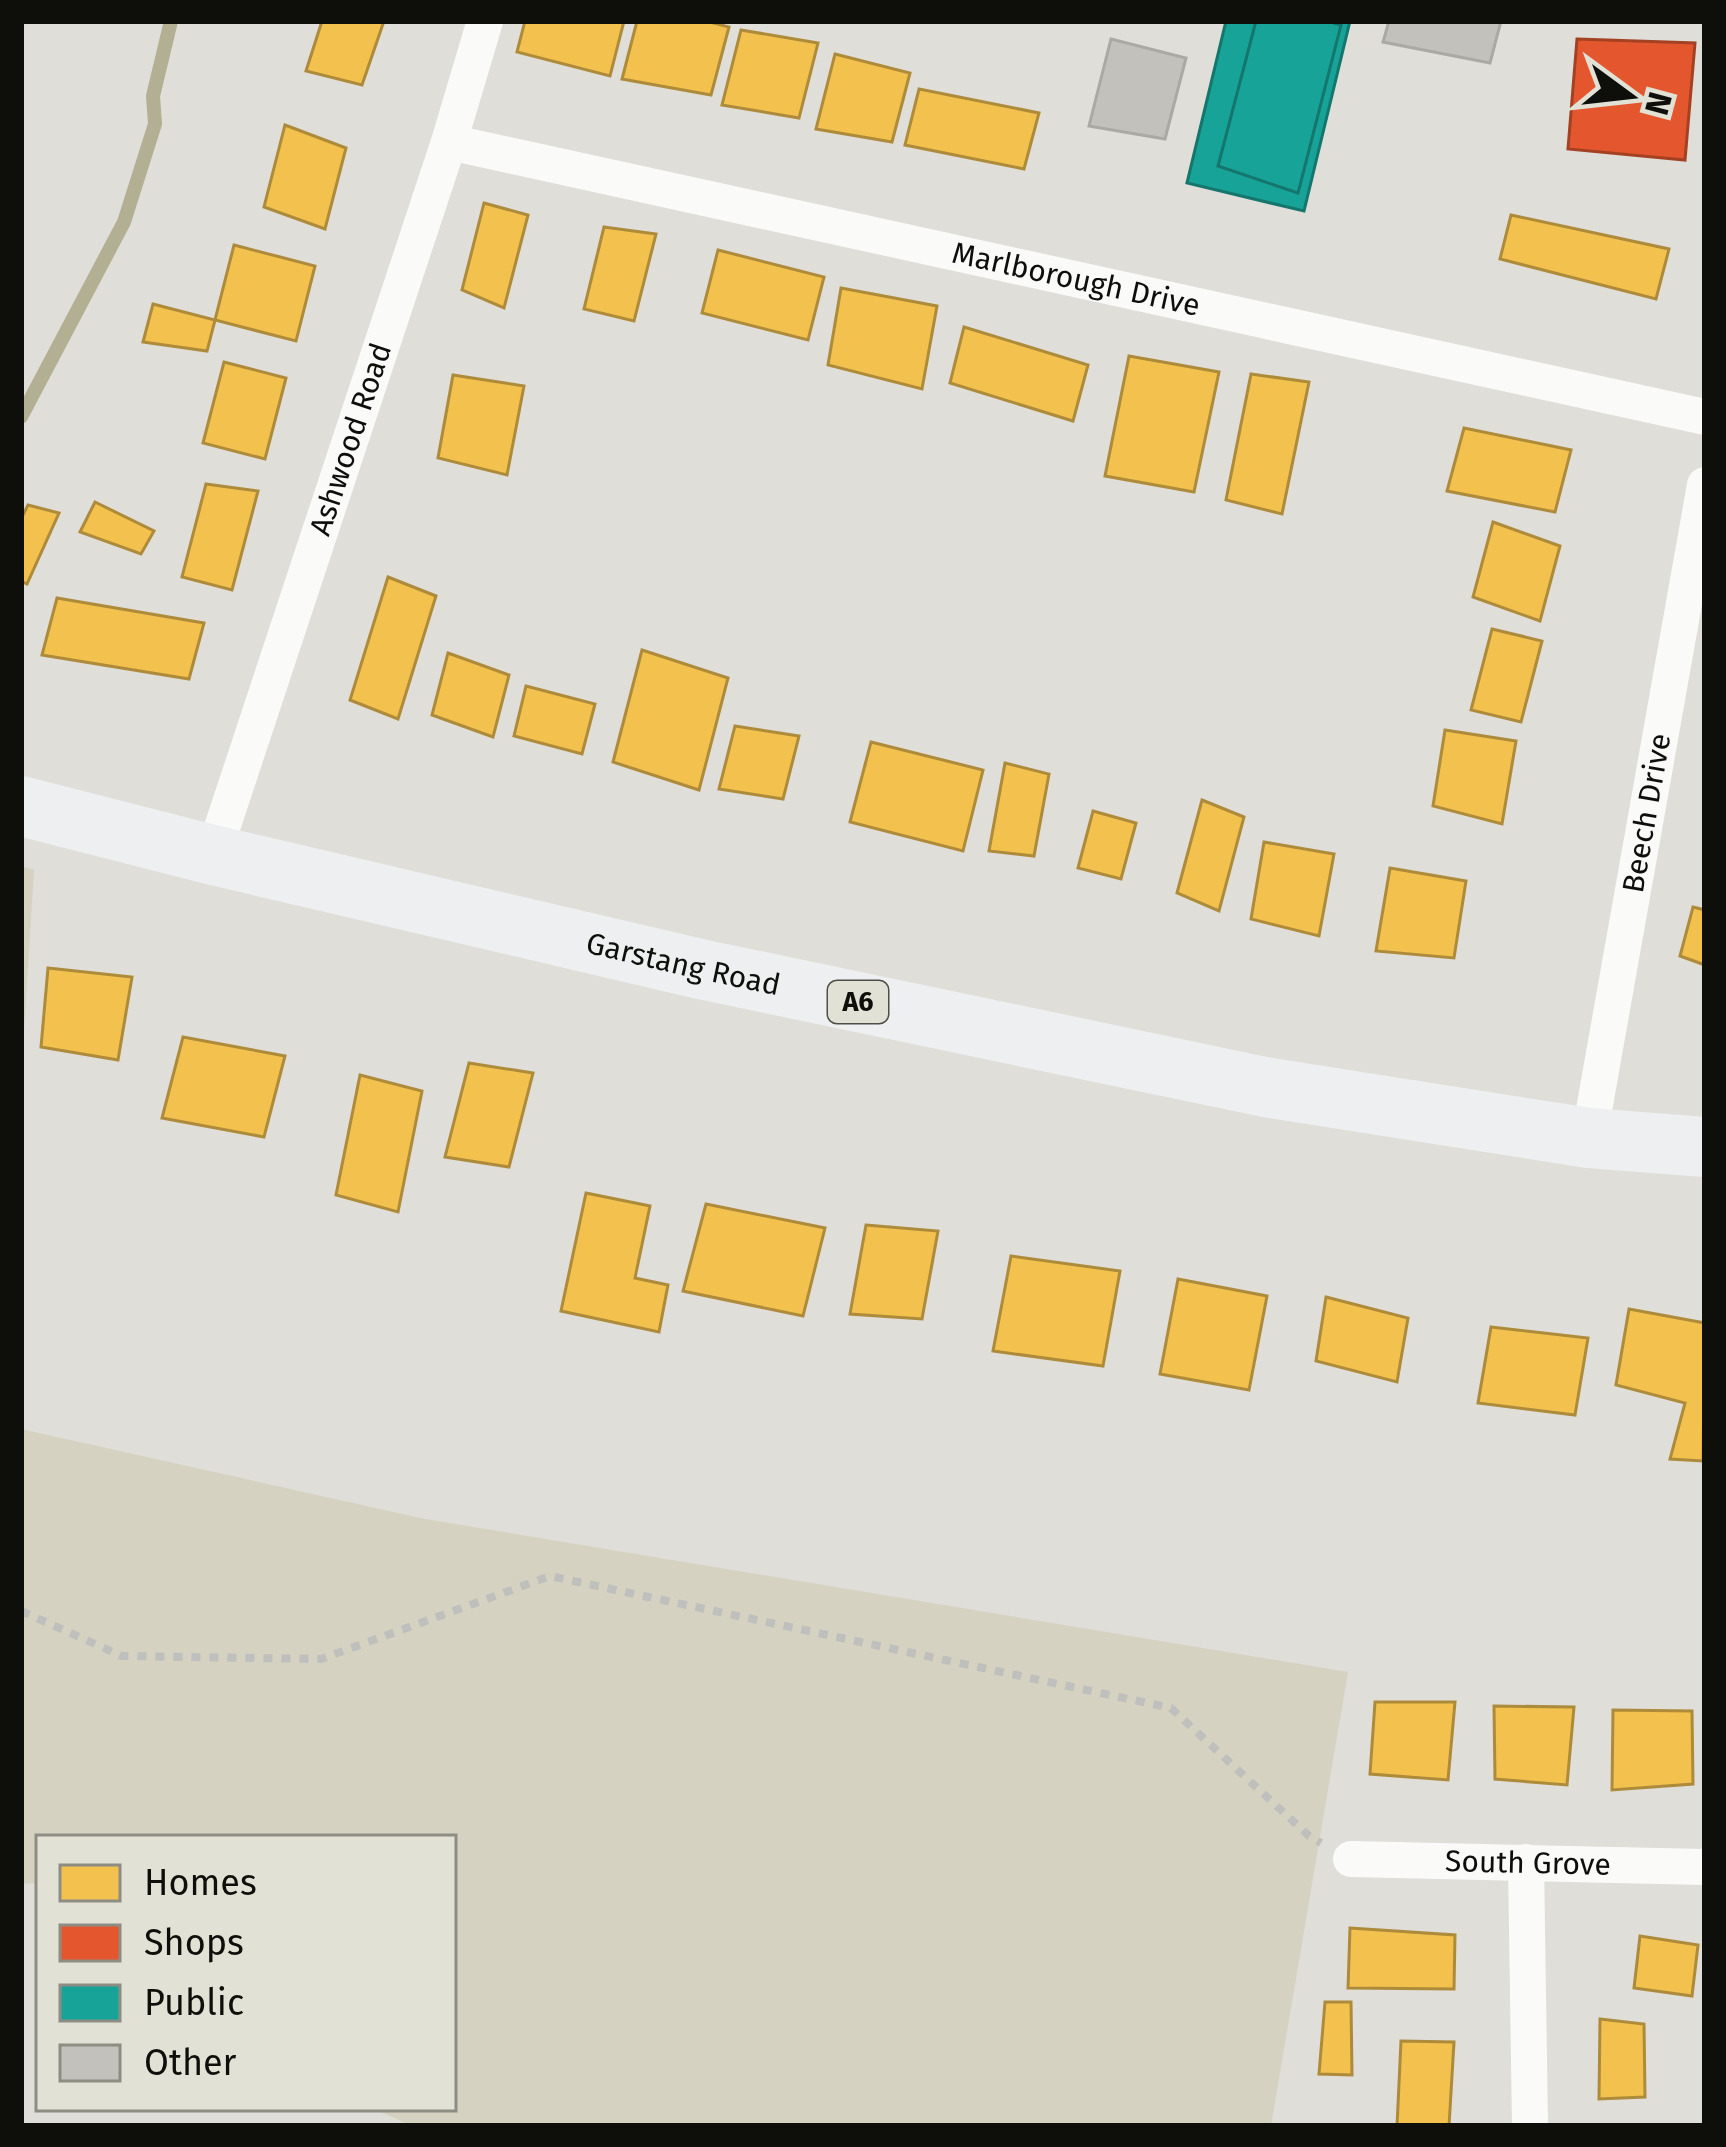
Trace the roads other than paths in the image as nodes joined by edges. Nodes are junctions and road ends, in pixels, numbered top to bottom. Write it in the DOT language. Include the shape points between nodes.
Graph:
graph roads {
  1 [pos="484,21"];
  2 [pos="449,142"];
  3 [pos="1705,417"];
  4 [pos="1705,485"];
  5 [pos="21,806"];
  6 [pos="213,855"];
  7 [pos="1589,1138"];
  8 [pos="1705,1147"];
  9 [pos="1351,1858"];
  10 [pos="1526,1862"];
  11 [pos="1705,1867"];
  12 [pos="1530,2126"];
  1 -- 2 [label="street, Ashwood Road"];
  2 -- 3 [label="street, Marlborough Drive"];
  2 -- 6 [label="street, Ashwood Road"];
  4 -- 7 [label="street, Beech Drive"];
  5 -- 6 [label="highway, Garstang Road / A6"];
  6 -- 7 [label="highway, Garstang Road / A6" via="1265,1087"];
  7 -- 8 [label="highway, Garstang Road / A6"];
  9 -- 10 [label="street, South Grove"];
  10 -- 11 [label="street, South Grove"];
  10 -- 12 [label="street"];
}
